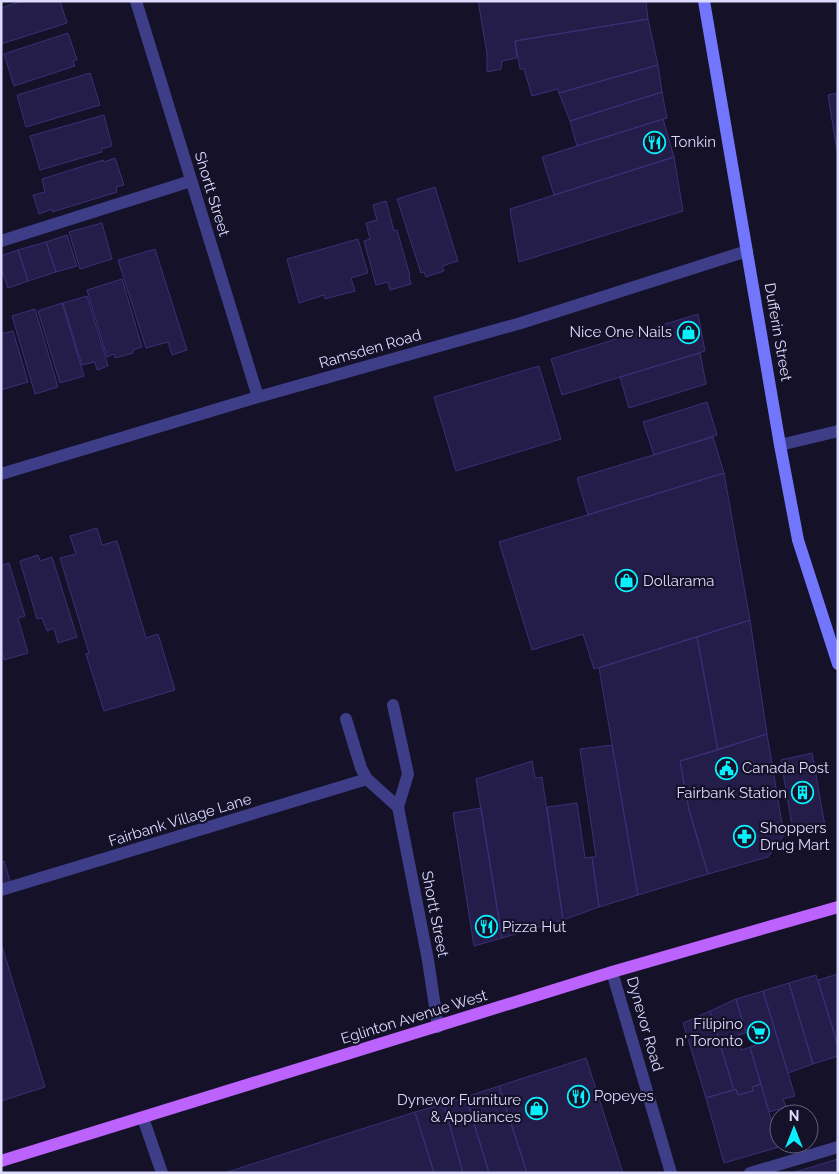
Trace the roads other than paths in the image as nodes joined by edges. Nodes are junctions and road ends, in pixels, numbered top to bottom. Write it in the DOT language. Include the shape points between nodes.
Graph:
graph roads {
  1 [pos="136,1"];
  2 [pos="708,2"];
  3 [pos="191,181"];
  4 [pos="1,241"];
  5 [pos="747,251"];
  6 [pos="258,397"];
  7 [pos="838,431"];
  8 [pos="780,444"];
  9 [pos="1,474"];
  10 [pos="838,664"];
  11 [pos="393,705"];
  12 [pos="346,719"];
  13 [pos="367,779"];
  14 [pos="398,807"];
  15 [pos="1,890"];
  16 [pos="838,906"];
  17 [pos="612,972"];
  18 [pos="438,1027"];
  19 [pos="143,1118"];
  20 [pos="838,1148"];
  21 [pos="1,1160"];
  22 [pos="162,1173"];
  23 [pos="671,1173"];
  24 [pos="750,1173"];
  1 -- 3 [label="street, Shortt Street"];
  2 -- 5 [label="main road, Dufferin Street"];
  3 -- 4 [label="street"];
  3 -- 6 [label="street, Shortt Street"];
  5 -- 6 [label="street, Ramsden Road" via="521,323"];
  5 -- 8 [label="main road, Dufferin Street"];
  6 -- 9 [label="street, Ramsden Road"];
  7 -- 8 [label="street"];
  8 -- 10 [label="main road, Dufferin Street" via="798,540"];
  11 -- 14 [label="street" via="408,774"];
  12 -- 13 [label="street"];
  13 -- 14 [label="street"];
  13 -- 15 [label="street, Fairbank Village Lane"];
  14 -- 18 [label="street, Shortt Street"];
  16 -- 17 [label="main road, Eglinton Avenue West"];
  17 -- 18 [label="main road, Eglinton Avenue West"];
  17 -- 23 [label="street, Dynevor Road"];
  18 -- 19 [label="main road, Eglinton Avenue West"];
  19 -- 21 [label="main road, Eglinton Avenue West"];
  19 -- 22 [label="street"];
  20 -- 24 [label="street"];
}
